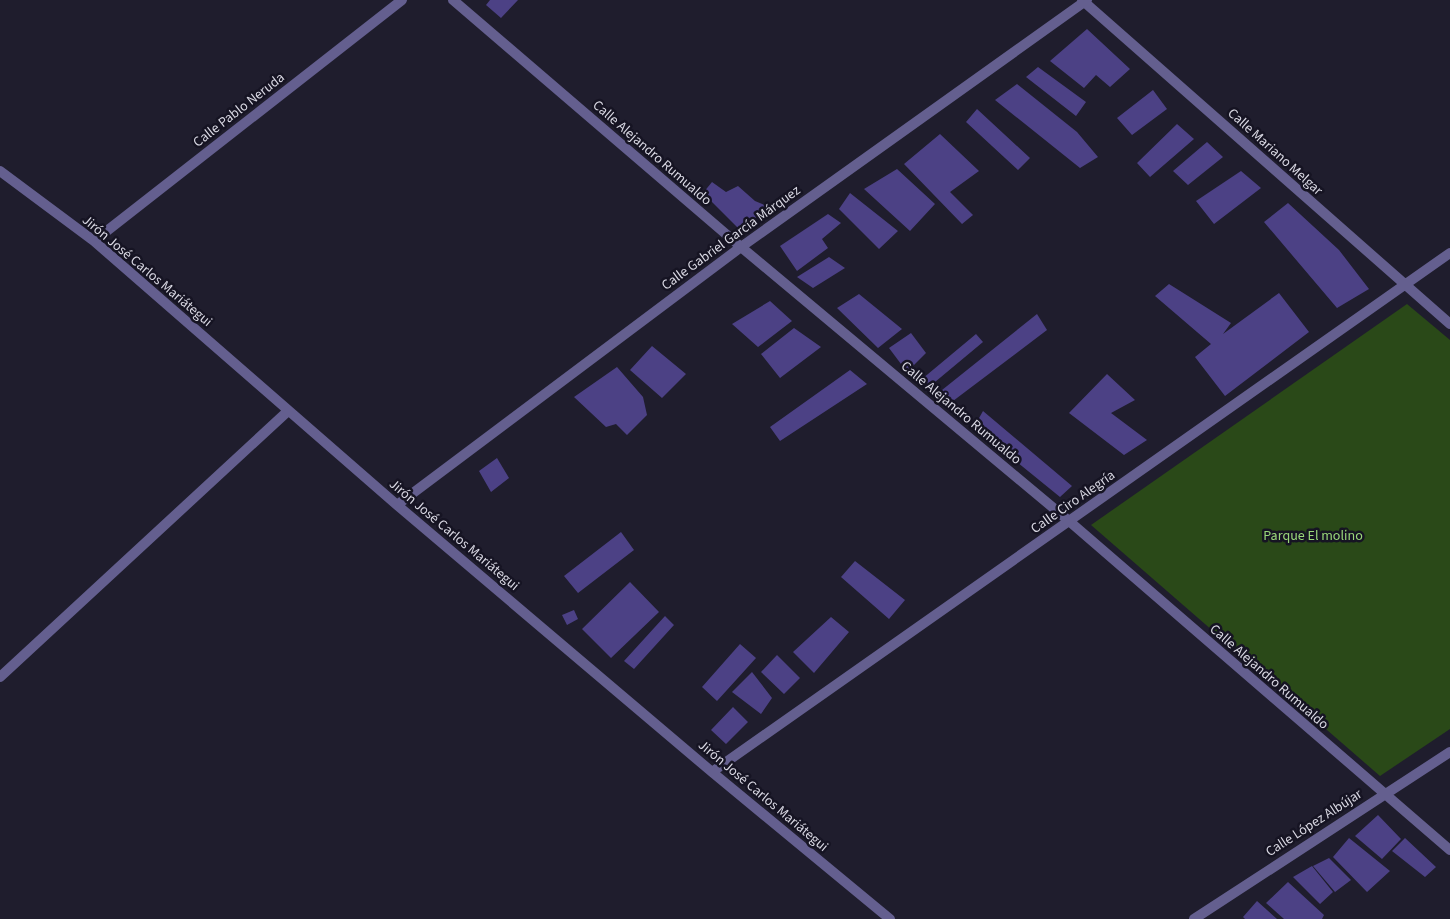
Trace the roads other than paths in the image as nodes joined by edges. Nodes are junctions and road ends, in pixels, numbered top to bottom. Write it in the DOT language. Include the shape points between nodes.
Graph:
graph roads {
  1 [pos="402,0"];
  2 [pos="453,0"];
  3 [pos="1084,1"];
  4 [pos="0,171"];
  5 [pos="94,241"];
  6 [pos="741,247"];
  7 [pos="1450,253"];
  8 [pos="1404,284"];
  9 [pos="1450,324"];
  10 [pos="288,410"];
  11 [pos="397,504"];
  12 [pos="1069,521"];
  13 [pos="0,677"];
  14 [pos="1450,752"];
  15 [pos="712,772"];
  16 [pos="1384,794"];
  17 [pos="1450,850"];
  18 [pos="890,919"];
  19 [pos="1194,919"];
  1 -- 5 [label="street, Calle Pablo Neruda"];
  2 -- 6 [label="street, Calle Alejandro Rumualdo"];
  3 -- 6 [label="street, Calle Gabriel García Márquez"];
  3 -- 8 [label="street, Calle Mariano Melgar"];
  4 -- 5 [label="street, Jirón José Carlos Mariátegui"];
  5 -- 10 [label="street, Jirón José Carlos Mariátegui"];
  6 -- 11 [label="street, Calle Gabriel García Márquez"];
  6 -- 12 [label="street, Calle Alejandro Rumualdo"];
  7 -- 8 [label="street, Calle Ciro Alegría"];
  8 -- 9 [label="street, Calle Mariano Melgar"];
  8 -- 12 [label="street, Calle Ciro Alegría"];
  10 -- 11 [label="street, Jirón José Carlos Mariátegui"];
  10 -- 13 [label="street"];
  11 -- 15 [label="street, Jirón José Carlos Mariátegui"];
  12 -- 15 [label="street, Calle Ciro Alegría"];
  12 -- 16 [label="street, Calle Alejandro Rumualdo"];
  14 -- 16 [label="street, Calle López Albújar"];
  15 -- 18 [label="street, Jirón José Carlos Mariátegui"];
  16 -- 17 [label="street, Calle Alejandro Rumualdo"];
  16 -- 19 [label="street, Calle López Albújar"];
}
